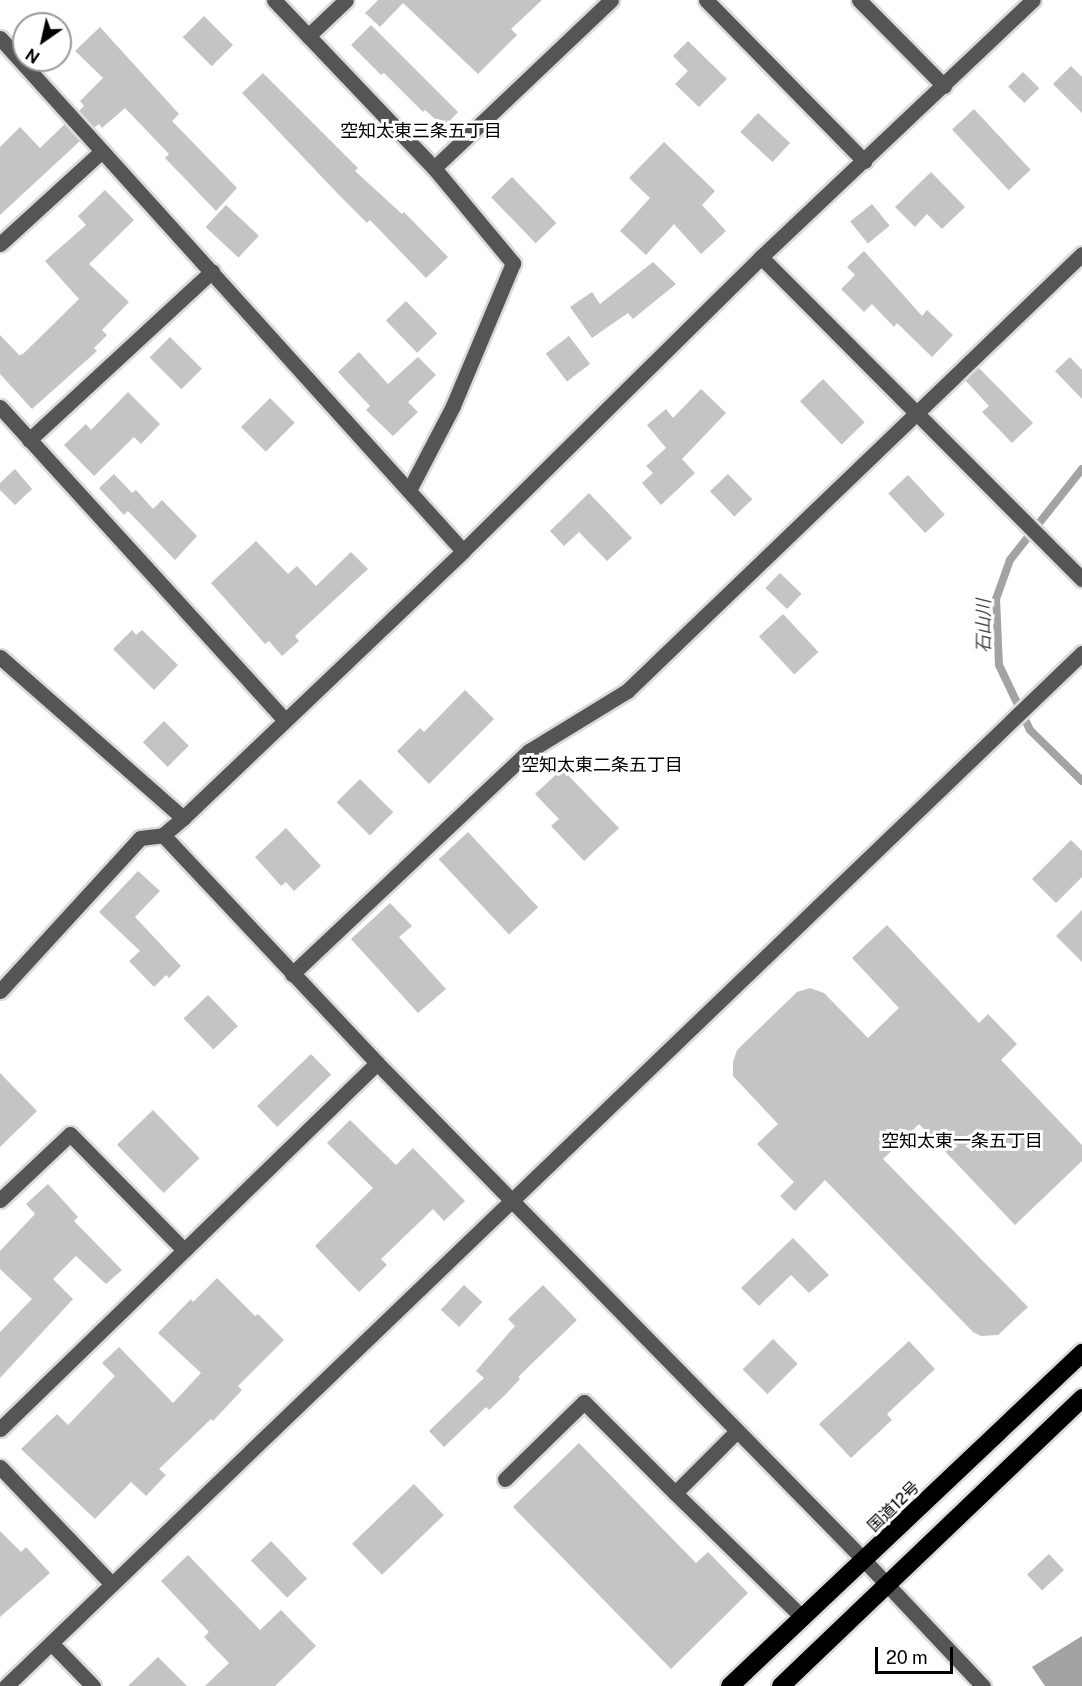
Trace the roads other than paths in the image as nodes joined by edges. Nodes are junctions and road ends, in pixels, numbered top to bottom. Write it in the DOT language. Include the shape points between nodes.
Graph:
graph roads {
  1 [pos="274,0"];
  2 [pos="346,0"];
  3 [pos="610,0"];
  4 [pos="706,0"];
  5 [pos="859,0"];
  6 [pos="1033,0"];
  7 [pos="308,36"];
  8 [pos="0,38"];
  9 [pos="944,86"];
  10 [pos="102,151"];
  11 [pos="864,160"];
  12 [pos="434,168"];
  13 [pos="0,244"];
  14 [pos="1082,254"];
  15 [pos="761,257"];
  16 [pos="212,271"];
  17 [pos="0,407"];
  18 [pos="918,412"];
  19 [pos="29,440"];
  20 [pos="409,490"];
  21 [pos="463,551"];
  22 [pos="1082,579"];
  23 [pos="1082,653"];
  24 [pos="0,657"];
  25 [pos="285,720"];
  26 [pos="183,818"];
  27 [pos="163,835"];
  28 [pos="292,974"];
  29 [pos="0,991"];
  30 [pos="377,1063"];
  31 [pos="0,1200"];
  32 [pos="510,1201"];
  33 [pos="184,1250"];
  34 [pos="1082,1353"];
  35 [pos="1082,1398"];
  36 [pos="0,1429"];
  37 [pos="737,1431"];
  38 [pos="0,1467"];
  39 [pos="505,1479"];
  40 [pos="675,1493"];
  41 [pos="865,1561"];
  42 [pos="112,1584"];
  43 [pos="888,1585"];
  44 [pos="803,1618"];
  45 [pos="51,1643"];
  46 [pos="6,1686"];
  47 [pos="93,1686"];
  48 [pos="730,1686"];
  49 [pos="780,1686"];
  50 [pos="983,1686"];
  1 -- 7 [label="street"];
  2 -- 7 [label="street"];
  3 -- 12 [label="street"];
  4 -- 11 [label="street"];
  5 -- 9 [label="street"];
  6 -- 9 [label="street"];
  7 -- 12 [label="street"];
  8 -- 10 [label="street"];
  9 -- 11 [label="street"];
  10 -- 13 [label="street"];
  10 -- 16 [label="street"];
  11 -- 15 [label="street"];
  12 -- 20 [label="street" via="513,263 453,406"];
  14 -- 18 [label="street"];
  15 -- 18 [label="street"];
  15 -- 21 [label="street"];
  16 -- 19 [label="street"];
  16 -- 20 [label="street"];
  17 -- 19 [label="street"];
  18 -- 22 [label="street"];
  18 -- 28 [label="street" via="627,692 529,751"];
  19 -- 25 [label="street"];
  20 -- 21 [label="street"];
  21 -- 25 [label="street"];
  23 -- 32 [label="street"];
  24 -- 26 [label="street"];
  25 -- 26 [label="street"];
  26 -- 27 [label="street"];
  27 -- 28 [label="street"];
  27 -- 29 [label="street" via="140,838"];
  28 -- 30 [label="street"];
  30 -- 32 [label="street"];
  30 -- 33 [label="street"];
  31 -- 33 [label="street" via="70,1134"];
  32 -- 37 [label="street"];
  32 -- 42 [label="street"];
  33 -- 36 [label="street"];
  34 -- 41 [label="highway, 国道12号"];
  35 -- 43 [label="highway"];
  37 -- 40 [label="street"];
  37 -- 41 [label="street"];
  38 -- 42 [label="street"];
  39 -- 40 [label="street" via="585,1402"];
  40 -- 44 [label="street"];
  41 -- 43 [label="street"];
  41 -- 44 [label="highway, 国道12号"];
  42 -- 45 [label="street"];
  43 -- 49 [label="highway"];
  43 -- 50 [label="street"];
  44 -- 48 [label="highway, 国道12号"];
  45 -- 46 [label="street"];
  45 -- 47 [label="street"];
}
